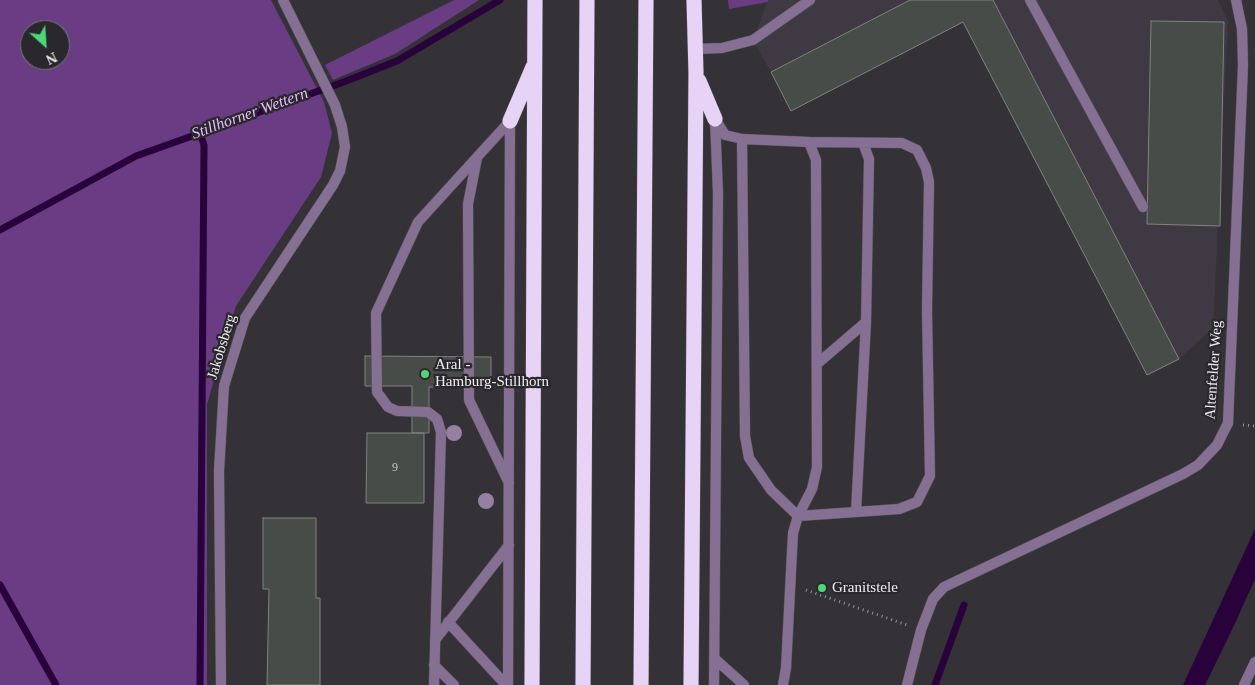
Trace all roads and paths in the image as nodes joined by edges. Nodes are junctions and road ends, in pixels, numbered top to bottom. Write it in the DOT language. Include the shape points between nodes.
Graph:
graph roads {
  1 [pos="283,0"];
  2 [pos="535,0"];
  3 [pos="587,0"];
  4 [pos="646,0"];
  5 [pos="694,0"];
  6 [pos="810,0"];
  7 [pos="1030,0"];
  8 [pos="1236,0"];
  9 [pos="696,49"];
  10 [pos="535,61"];
  11 [pos="696,72"];
  12 [pos="715,119"];
  13 [pos="510,121"];
  14 [pos="742,139"];
  15 [pos="809,142"];
  16 [pos="863,143"];
  17 [pos="478,156"];
  18 [pos="1143,207"];
  19 [pos="866,322"];
  20 [pos="817,364"];
  21 [pos="510,484"];
  22 [pos="856,512"];
  23 [pos="798,516"];
  24 [pos="509,545"];
  25 [pos="790,585"];
  26 [pos="448,622"];
  27 [pos="921,630"];
  28 [pos="435,640"];
  29 [pos="714,658"];
  30 [pos="1255,662"];
  31 [pos="434,665"];
  32 [pos="221,685"];
  33 [pos="434,685"];
  34 [pos="454,685"];
  35 [pos="507,685"];
  36 [pos="532,685"];
  37 [pos="583,685"];
  38 [pos="641,685"];
  39 [pos="691,685"];
  40 [pos="714,685"];
  41 [pos="744,685"];
  42 [pos="783,685"];
  43 [pos="907,685"];
  44 [pos="1244,685"];
  1 -- 32 [label="street, Jakobsberg" via="336,105 345,148 333,185 245,318 224,386 220,471"];
  2 -- 10 [label="highway"];
  3 -- 37 [label="highway"];
  4 -- 38 [label="highway"];
  5 -- 9 [label="highway"];
  6 -- 9 [label="street" via="753,40 722,48"];
  7 -- 18 [label="street"];
  8 -- 27 [label="street, Altenfelder Weg" via="1242,29 1243,66 1228,423 1217,445 1198,465 1183,474 944,586 933,600"];
  9 -- 11 [label="highway"];
  10 -- 13 [label="highway"];
  10 -- 36 [label="highway"];
  11 -- 12 [label="highway"];
  11 -- 39 [label="highway"];
  12 -- 14 [label="street" via="725,135"];
  12 -- 29 [label="street" via="718,193"];
  13 -- 17 [label="street"];
  13 -- 21 [label="street"];
  14 -- 15 [label="street"];
  14 -- 23 [label="street" via="746,443 755,469"];
  15 -- 16 [label="street"];
  15 -- 20 [label="street" via="816,160"];
  16 -- 19 [label="street" via="869,159"];
  16 -- 22 [label="street" via="902,144 917,150 928,175 930,476 917,502 899,509"];
  17 -- 21 [label="street" via="468,204 469,400"];
  17 -- 28 [label="street" via="418,222 376,313 376,392 388,407 398,411 428,412 437,419 442,432"];
  19 -- 20 [label="street"];
  19 -- 22 [label="street"];
  20 -- 23 [label="street" via="817,467 812,489"];
  21 -- 24 [label="street"];
  22 -- 23 [label="street"];
  23 -- 25 [label="street" via="793,533"];
  24 -- 26 [label="street"];
  24 -- 35 [label="street"];
  25 -- 27 [label="path"];
  25 -- 42 [label="street"];
  26 -- 28 [label="street"];
  26 -- 35 [label="street"];
  27 -- 43 [label="street, Altenfelder Weg"];
  28 -- 31 [label="street"];
  29 -- 40 [label="street"];
  29 -- 41 [label="street"];
  30 -- 44 [label="street"];
  31 -- 33 [label="street"];
  31 -- 34 [label="street"];
}
